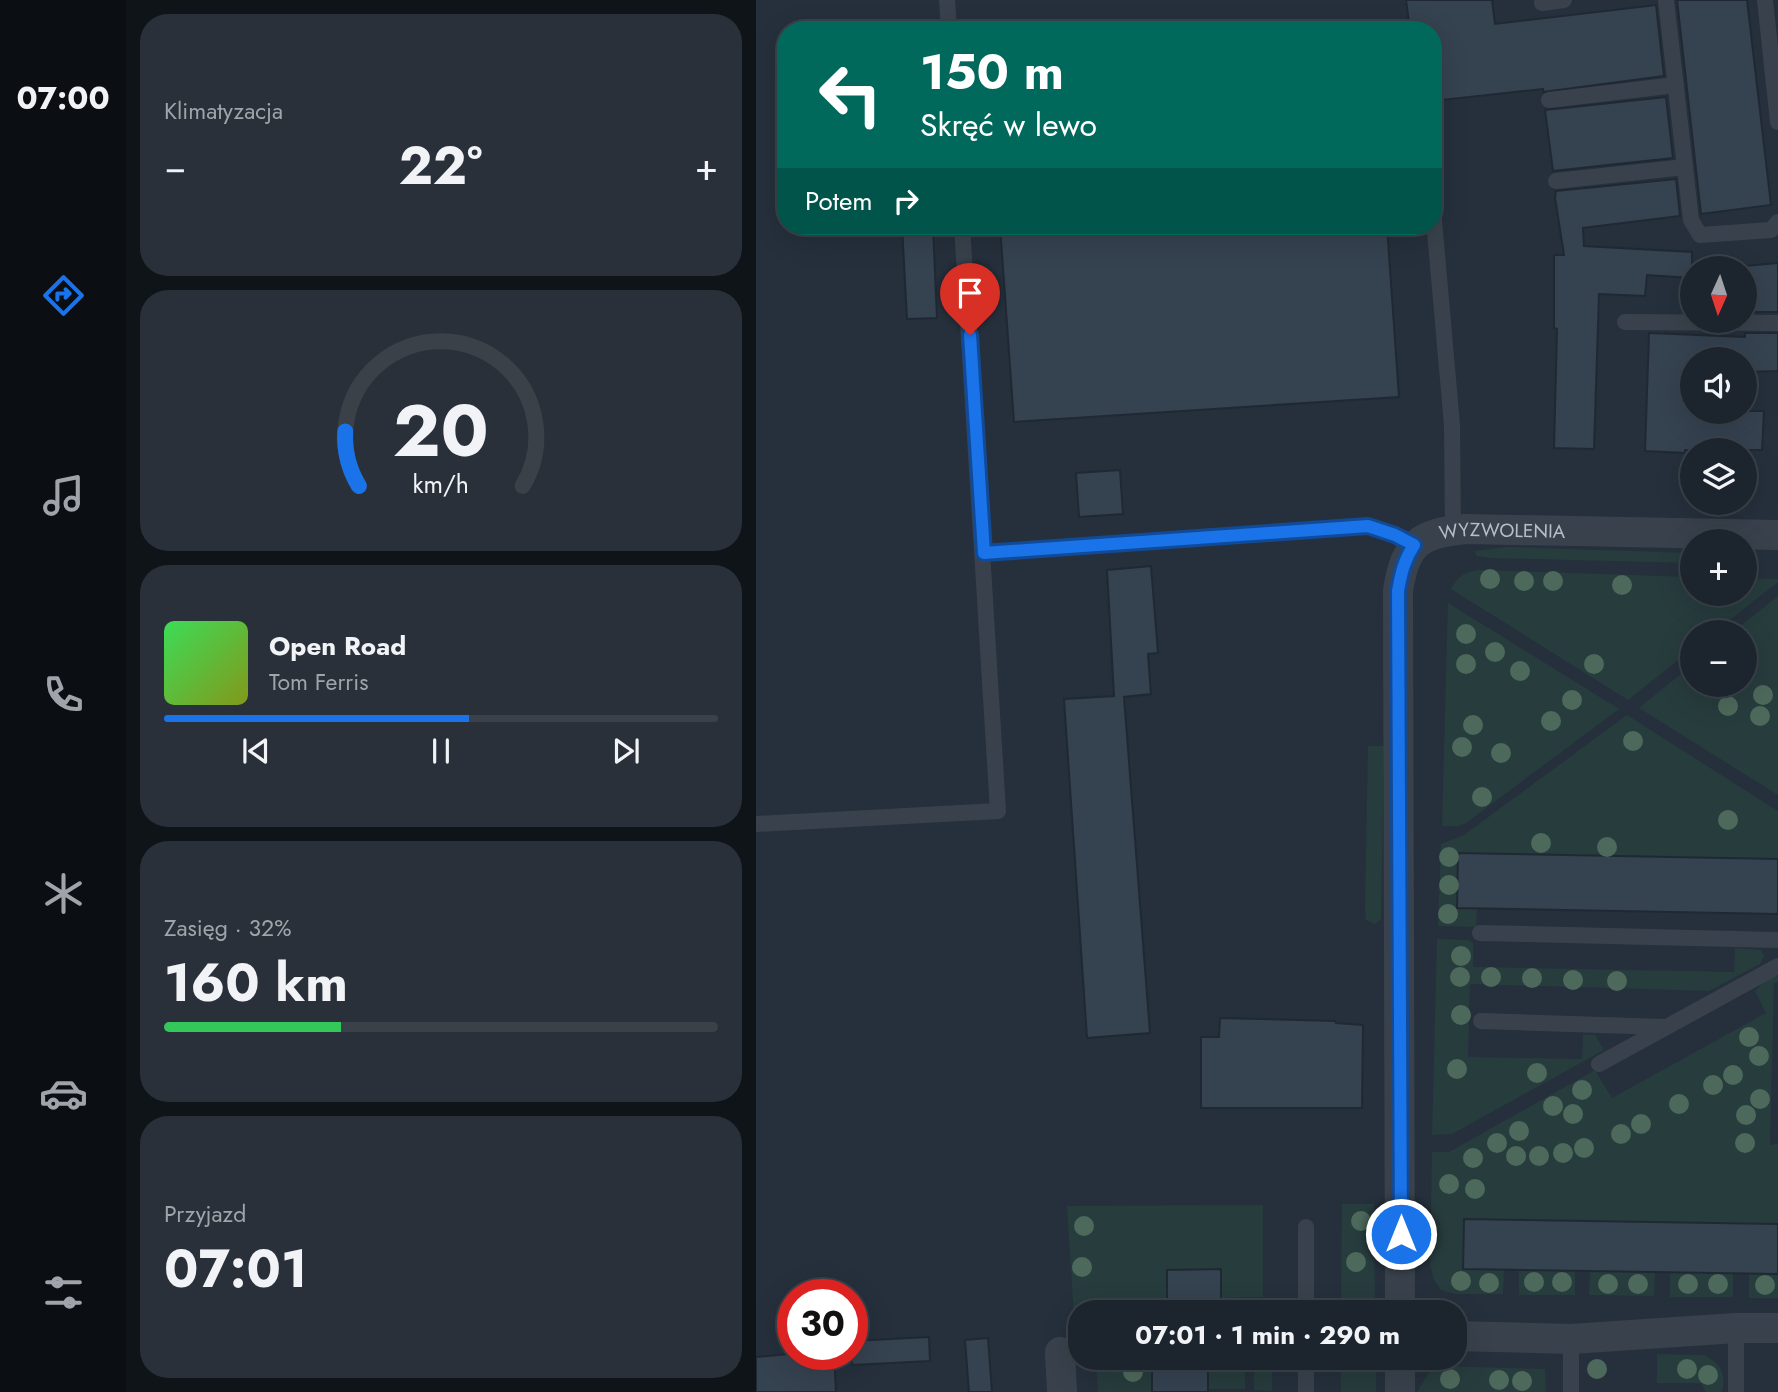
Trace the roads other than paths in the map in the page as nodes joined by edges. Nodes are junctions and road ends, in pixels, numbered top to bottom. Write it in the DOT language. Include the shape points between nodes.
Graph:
graph roads {
  1 [pos="947,0"];
  2 [pos="1564,0"];
  3 [pos="1666,0"];
  4 [pos="1765,0"];
  5 [pos="1542,3"];
  6 [pos="948,21"];
  7 [pos="1676,85"];
  8 [pos="1549,100"];
  9 [pos="1778,122"];
  10 [pos="1685,167"];
  11 [pos="1556,181"];
  12 [pos="1778,222"];
  13 [pos="963,235"];
  14 [pos="1435,235"];
  15 [pos="1625,322"];
  16 [pos="1778,323"];
  17 [pos="1453,530"];
  18 [pos="1778,535"];
  19 [pos="1414,545"];
  20 [pos="984,553"];
  21 [pos="756,824"];
  22 [pos="1480,933"];
  23 [pos="1778,940"];
  24 [pos="1778,966"];
  25 [pos="1480,1021"];
  26 [pos="1666,1027"];
  27 [pos="1599,1064"];
  28 [pos="1306,1227"];
  29 [pos="1306,1300"];
  30 [pos="1400,1300"];
  31 [pos="1736,1328"];
  32 [pos="1778,1328"];
  33 [pos="1467,1336"];
  34 [pos="1571,1339"];
  35 [pos="1060,1352"];
  36 [pos="1306,1370"];
  37 [pos="1400,1370"];
  38 [pos="1062,1392"];
  39 [pos="1306,1392"];
  40 [pos="1400,1392"];
  41 [pos="1572,1392"];
  42 [pos="1735,1392"];
  1 -- 6 [label="lane"];
  2 -- 5 [label="lane"];
  3 -- 7 [label="lane"];
  4 -- 9 [label="lane"];
  7 -- 8 [label="lane"];
  7 -- 10 [label="lane"];
  10 -- 11 [label="lane"];
  10 -- 12 [label="lane" via="1691,220 1700,235 1770,230"];
  13 -- 20 [label="lane"];
  14 -- 17 [label="lane" via="1452,425"];
  15 -- 16 [label="lane"];
  17 -- 18 [label="street, WYZWOLENIA"];
  17 -- 19 [label="street, WYZWOLENIA" via="1424,537"];
  19 -- 20 [label="lane" via="1368,526"];
  19 -- 30 [label="street, WYZWOLENIA" via="1406,556 1398,591"];
  20 -- 21 [label="lane" via="998,811"];
  22 -- 23 [label="lane"];
  24 -- 26 [label="lane"];
  25 -- 26 [label="lane"];
  26 -- 27 [label="lane"];
  28 -- 29 [label="lane"];
  31 -- 32 [label="street"];
  31 -- 34 [label="street"];
  31 -- 42 [label="lane"];
  33 -- 34 [label="street"];
  34 -- 41 [label="lane"];
  35 -- 38 [label="street"];
  36 -- 39 [label="lane"];
  37 -- 40 [label="street"];
}
